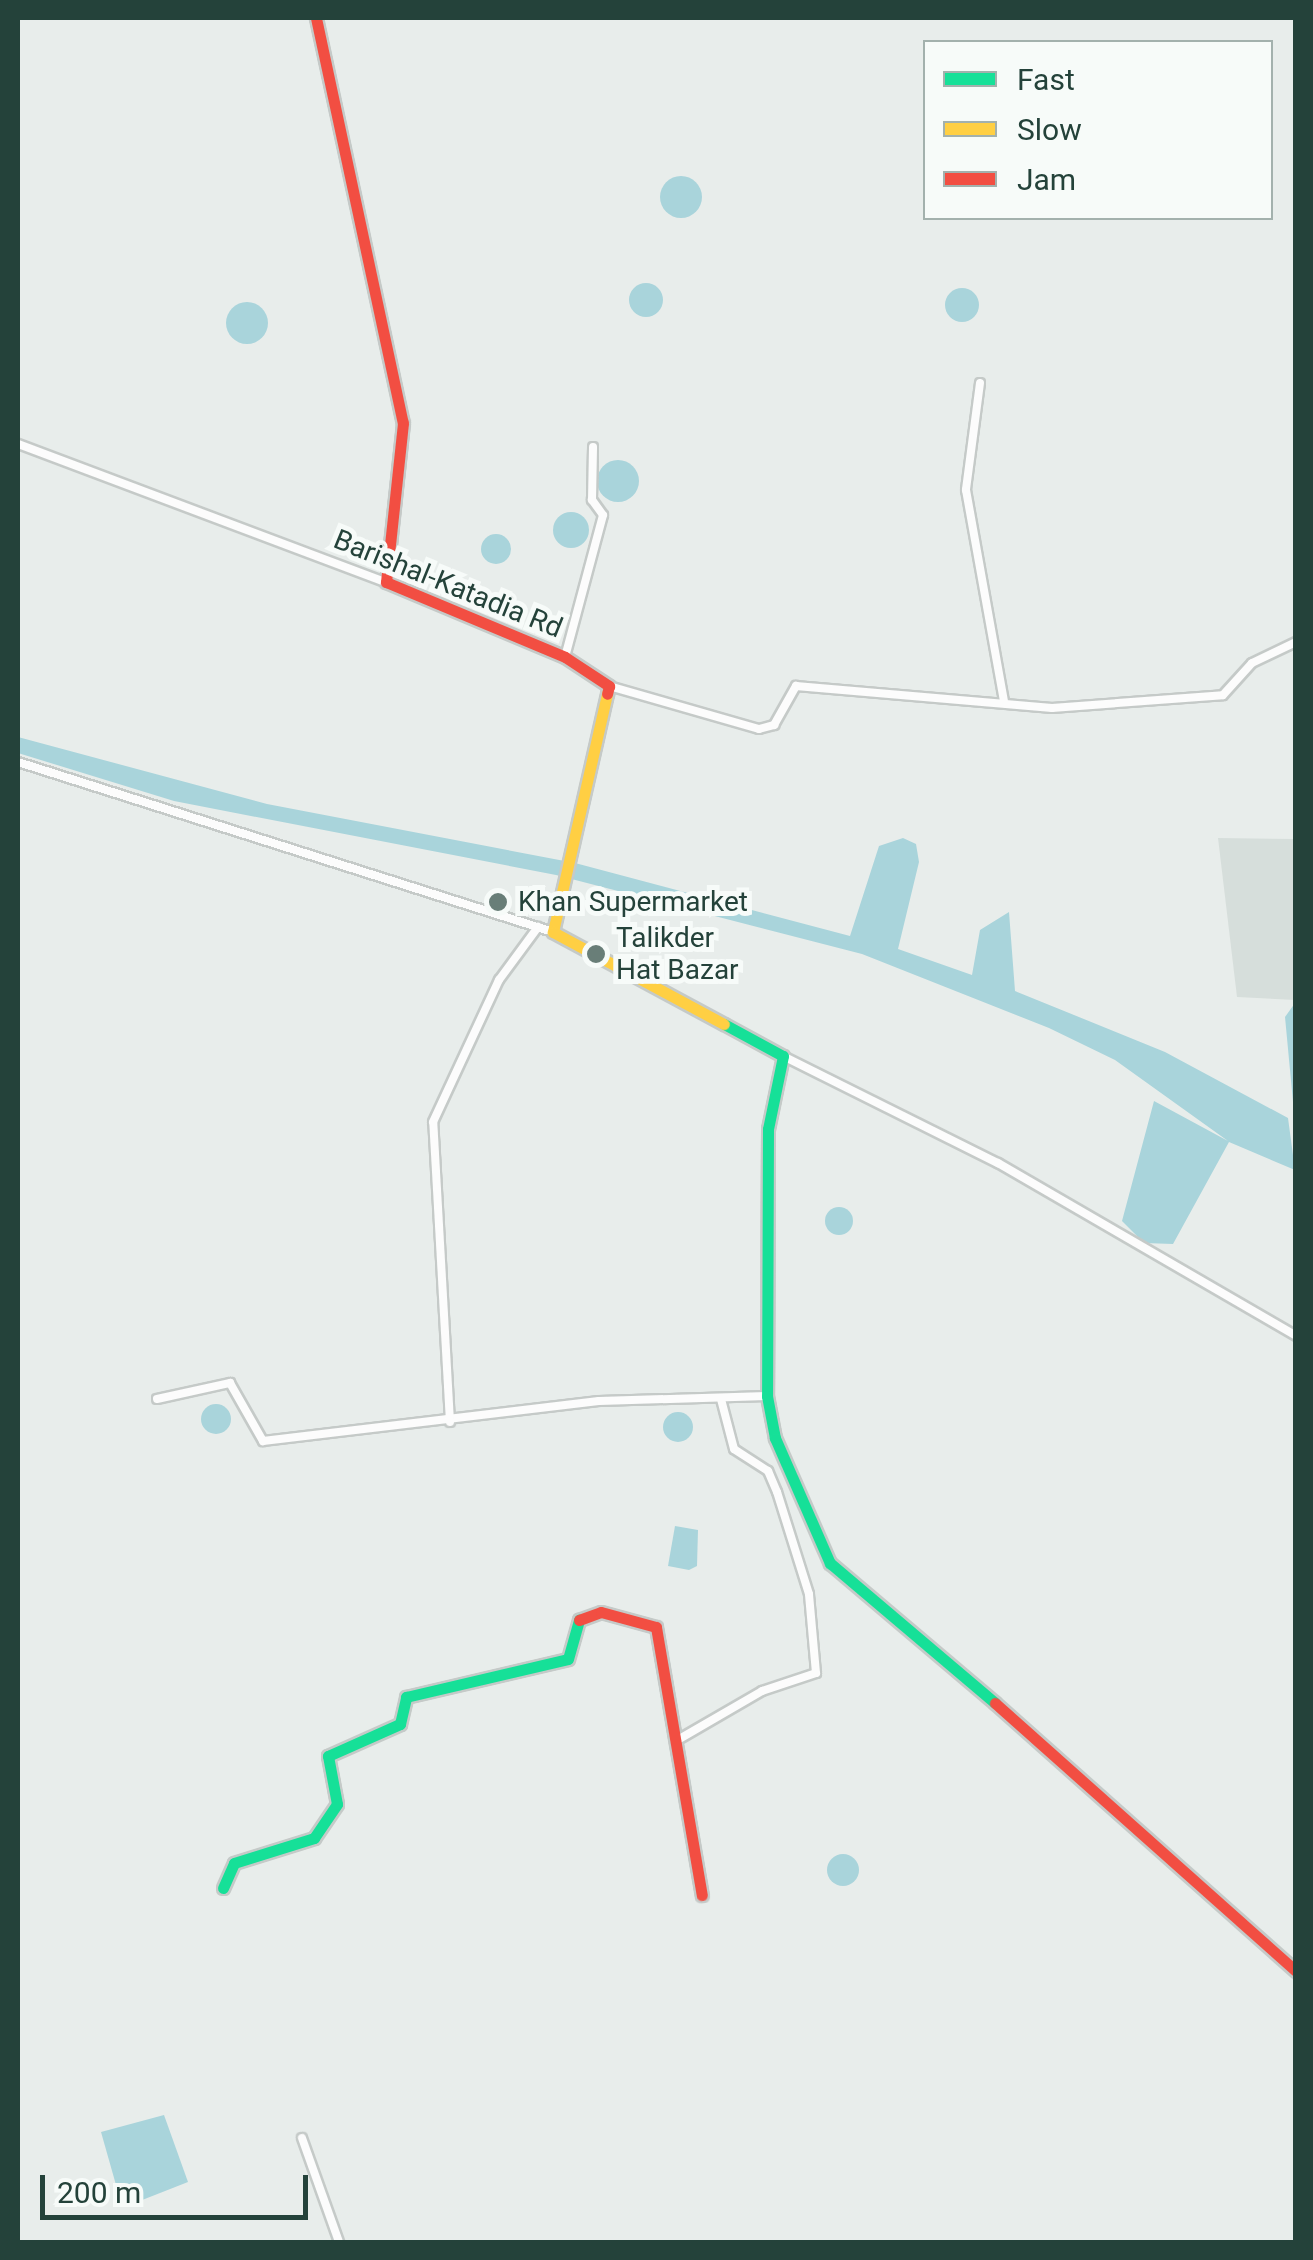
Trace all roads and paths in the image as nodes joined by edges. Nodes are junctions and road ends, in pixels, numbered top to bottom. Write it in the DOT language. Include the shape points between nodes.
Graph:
graph roads {
  1 [pos="316,18"];
  2 [pos="980,383"];
  3 [pos="18,444"];
  4 [pos="594,447"];
  5 [pos="386,582"];
  6 [pos="1296,642"];
  7 [pos="565,656"];
  8 [pos="609,686"];
  9 [pos="1004,701"];
  10 [pos="18,762"];
  11 [pos="538,927"];
  12 [pos="553,932"];
  13 [pos="783,1056"];
  14 [pos="1296,1336"];
  15 [pos="768,1396"];
  16 [pos="721,1398"];
  17 [pos="157,1399"];
  18 [pos="450,1422"];
  19 [pos="681,1738"];
  20 [pos="223,1888"];
  21 [pos="702,1895"];
  22 [pos="1296,1972"];
  23 [pos="302,2138"];
  24 [pos="339,2242"];
  1 -- 5 [label="main road" via="403,422"];
  2 -- 9 [label="street" via="966,490"];
  3 -- 5 [label="street, Barishal-Katadia Rd"];
  4 -- 7 [label="street" via="592,500 603,515"];
  5 -- 7 [label="main road, Barishal-Katadia Rd"];
  6 -- 9 [label="street" via="1252,663 1223,694 1052,708"];
  7 -- 8 [label="main road, Barishal-Katadia Rd" via="572,670"];
  8 -- 9 [label="street" via="744,729 774,724 796,686 858,698"];
  8 -- 12 [label="main road"];
  10 -- 11 [label="street"];
  11 -- 12 [label="street"];
  11 -- 18 [label="street" via="499,980 433,1122"];
  12 -- 13 [label="main road"];
  13 -- 14 [label="street" via="998,1162"];
  13 -- 15 [label="main road" via="769,1161"];
  15 -- 16 [label="street"];
  15 -- 22 [label="main road" via="776,1438 830,1564 1158,1840"];
  16 -- 18 [label="street" via="599,1401"];
  16 -- 19 [label="street" via="734,1449 768,1471 777,1492 809,1594 816,1673 762,1691"];
  17 -- 18 [label="street" via="230,1383 263,1441"];
  19 -- 20 [label="main road" via="656,1626 601,1612 580,1616 568,1659 406,1697 400,1724 328,1756 338,1804 314,1838 234,1864"];
  19 -- 21 [label="main road"];
  23 -- 24 [label="street"];
}
